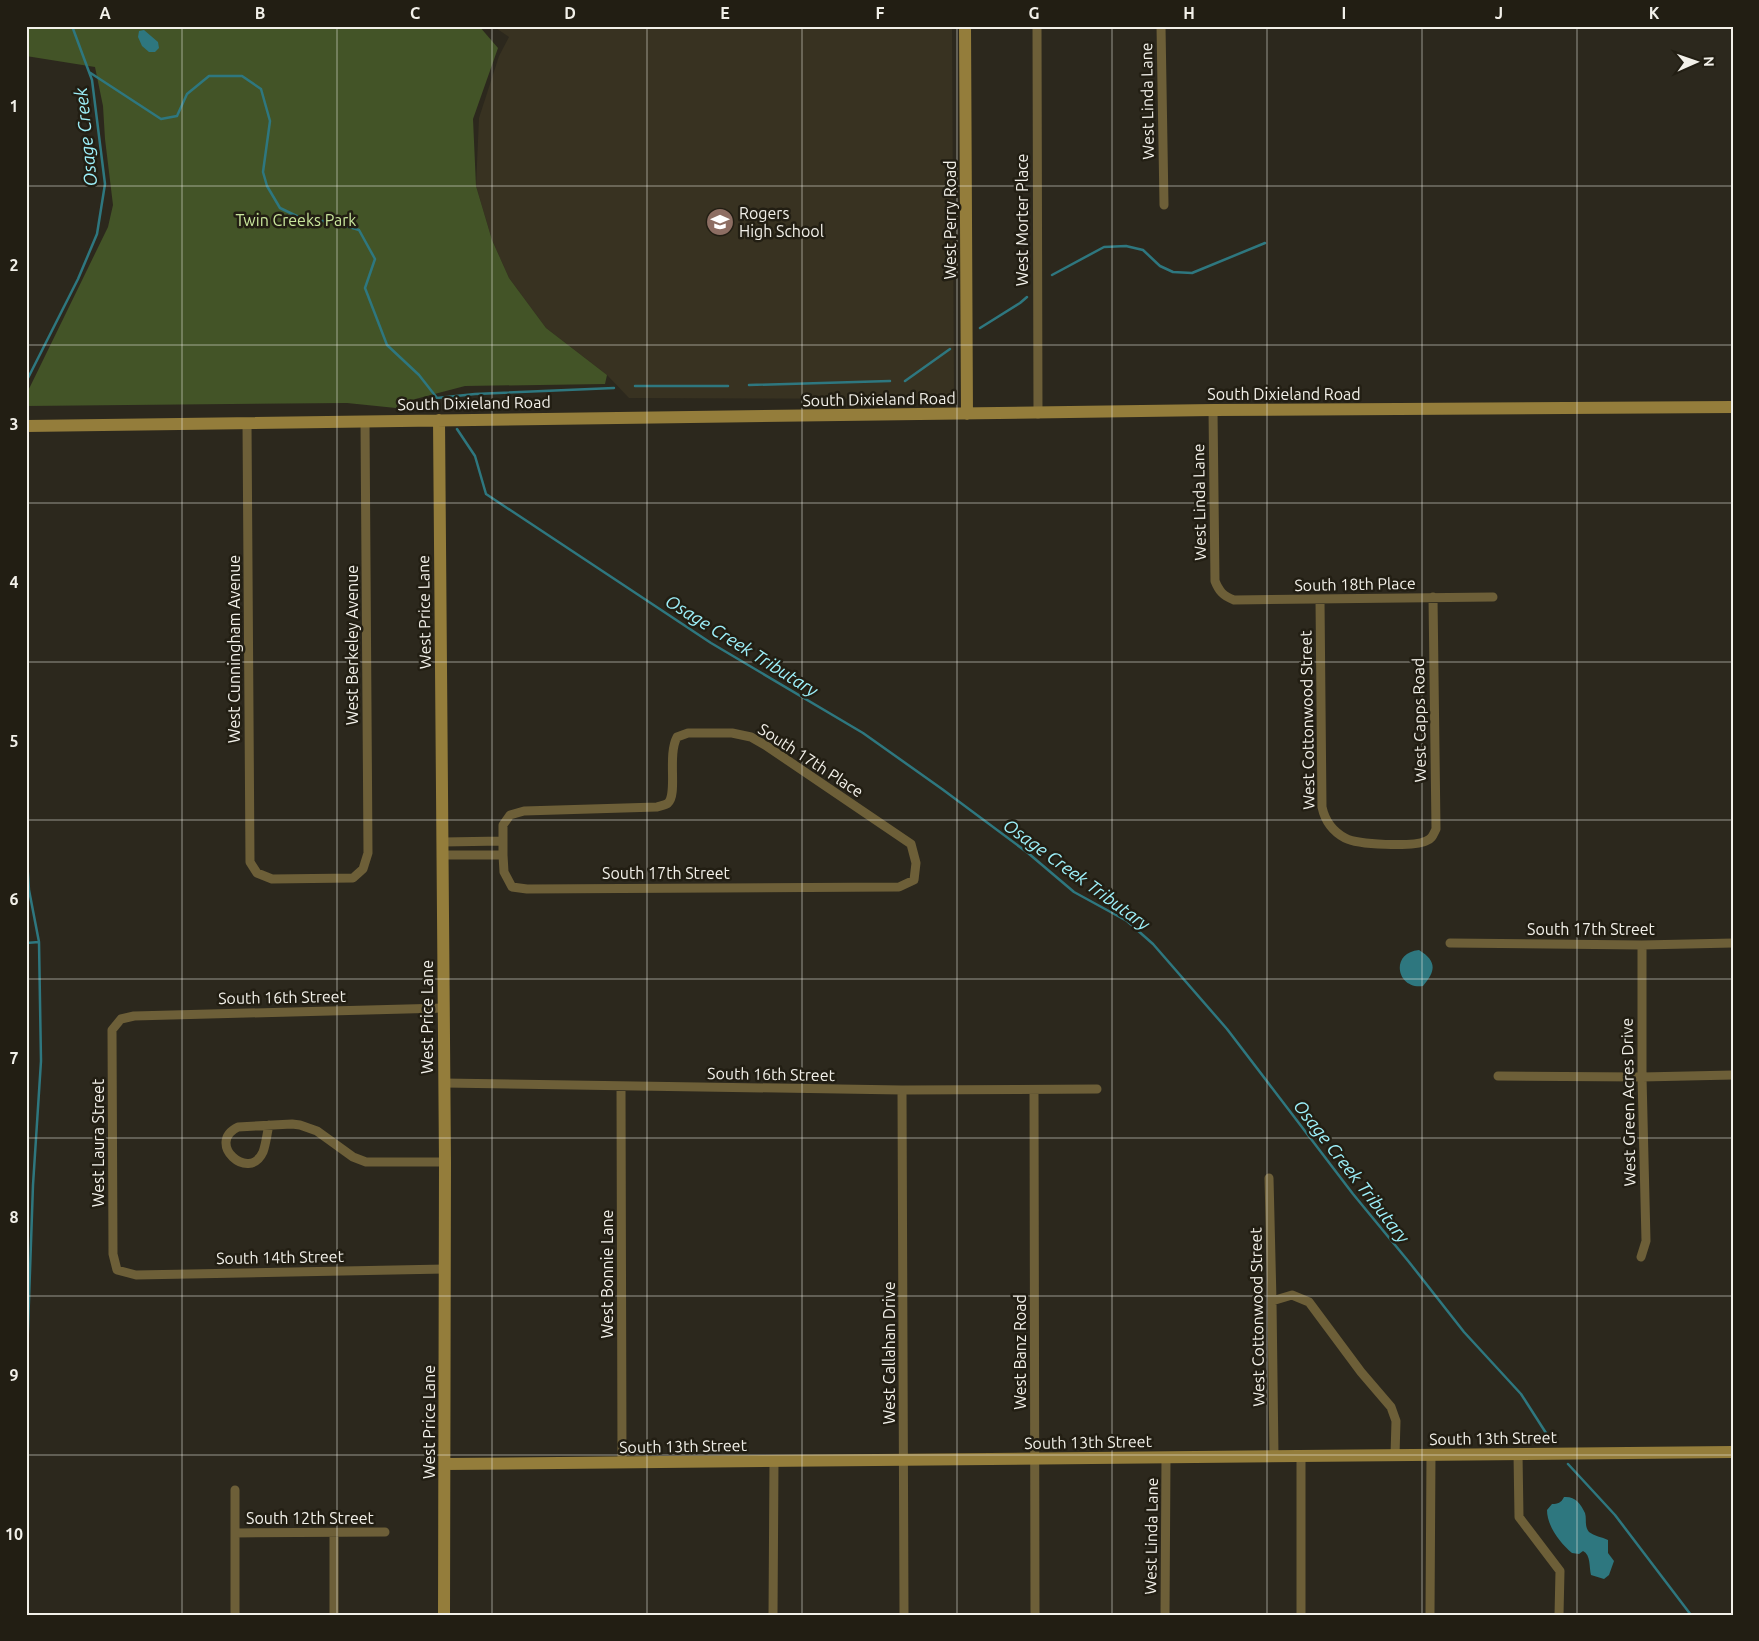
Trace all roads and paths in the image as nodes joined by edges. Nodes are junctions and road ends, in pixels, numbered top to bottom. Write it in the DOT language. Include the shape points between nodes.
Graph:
graph roads {
  1 [pos="965,26"];
  2 [pos="1037,26"];
  3 [pos="1161,26"];
  4 [pos="1164,205"];
  5 [pos="1733,407"];
  6 [pos="1213,410"];
  7 [pos="967,414"];
  8 [pos="1038,414"];
  9 [pos="439,420"];
  10 [pos="365,421"];
  11 [pos="247,422"];
  12 [pos="26,426"];
  13 [pos="1219,591"];
  14 [pos="1433,597"];
  15 [pos="1493,597"];
  16 [pos="1320,600"];
  17 [pos="1338,834"];
  18 [pos="504,841"];
  19 [pos="443,842"];
  20 [pos="443,855"];
  21 [pos="504,855"];
  22 [pos="257,873"];
  23 [pos="914,880"];
  24 [pos="1450,943"];
  25 [pos="1733,943"];
  26 [pos="1642,945"];
  27 [pos="444,1008"];
  28 [pos="121,1019"];
  29 [pos="1733,1075"];
  30 [pos="1498,1076"];
  31 [pos="1642,1077"];
  32 [pos="444,1083"];
  33 [pos="621,1086"];
  34 [pos="902,1090"];
  35 [pos="1034,1090"];
  36 [pos="1097,1090"];
  37 [pos="269,1125"];
  38 [pos="444,1162"];
  39 [pos="1268,1178"];
  40 [pos="1641,1257"];
  41 [pos="445,1269"];
  42 [pos="117,1270"];
  43 [pos="1272,1301"];
  44 [pos="1733,1452"];
  45 [pos="1430,1454"];
  46 [pos="1518,1454"];
  47 [pos="1396,1455"];
  48 [pos="1274,1456"];
  49 [pos="1301,1456"];
  50 [pos="1166,1458"];
  51 [pos="1036,1459"];
  52 [pos="904,1460"];
  53 [pos="774,1461"];
  54 [pos="622,1463"];
  55 [pos="444,1464"];
  56 [pos="235,1490"];
  57 [pos="385,1532"];
  58 [pos="235,1533"];
  59 [pos="334,1534"];
  60 [pos="235,1615"];
  61 [pos="334,1615"];
  62 [pos="444,1615"];
  63 [pos="773,1615"];
  64 [pos="904,1615"];
  65 [pos="1035,1615"];
  66 [pos="1164,1615"];
  67 [pos="1301,1615"];
  68 [pos="1430,1615"];
  69 [pos="1559,1615"];
  1 -- 7 [label="street, West Perry Road"];
  2 -- 8 [label="street, West Morter Place"];
  3 -- 4 [label="street, West Linda Lane"];
  5 -- 6 [label="street, South Dixieland Road"];
  6 -- 8 [label="street, South Dixieland Road"];
  6 -- 13 [label="street, West Linda Lane" via="1215,581"];
  7 -- 8 [label="street, South Dixieland Road"];
  7 -- 9 [label="street, South Dixieland Road"];
  9 -- 10 [label="street, South Dixieland Road"];
  9 -- 19 [label="street, West Price Lane"];
  10 -- 11 [label="street, South Dixieland Road"];
  10 -- 22 [label="street, West Berkeley Avenue" via="368,853 363,869 353,878 272,879"];
  11 -- 12 [label="street, South Dixieland Road"];
  11 -- 22 [label="street, West Cunningham Avenue" via="250,862"];
  13 -- 16 [label="street, South 18th Place" via="1234,600"];
  14 -- 15 [label="street, South 18th Place"];
  14 -- 16 [label="street, South 18th Place"];
  14 -- 17 [label="street, West Capps Road" via="1436,829 1428,840 1414,844 1359,843"];
  16 -- 17 [label="street, West Cottonwood Street" via="1322,807 1328,824"];
  18 -- 19 [label="street"];
  18 -- 21 [label="street, South 17th Place"];
  18 -- 23 [label="street, South 17th Place" via="503,825 510,815 524,811 657,807 668,803 673,795 672,746 677,737 732,733 751,737 766,745 911,844 916,863"];
  19 -- 20 [label="street, West Price Lane"];
  20 -- 21 [label="street"];
  20 -- 27 [label="street, West Price Lane"];
  21 -- 23 [label="street, South 17th Street" via="504,872 512,887 527,889 899,887"];
  24 -- 26 [label="street, South 17th Street"];
  25 -- 26 [label="street, South 17th Street"];
  26 -- 31 [label="street, West Green Acres Drive"];
  27 -- 28 [label="street, South 16th Street" via="134,1016"];
  27 -- 32 [label="street, West Price Lane"];
  28 -- 42 [label="street, West Laura Street" via="112,1030 113,1254"];
  29 -- 31 [label="street"];
  30 -- 31 [label="street"];
  31 -- 40 [label="street, West Green Acres Drive" via="1646,1241"];
  32 -- 33 [label="street, South 16th Street"];
  32 -- 38 [label="street, West Price Lane"];
  33 -- 34 [label="street, South 16th Street"];
  33 -- 54 [label="street, West Bonnie Lane"];
  34 -- 35 [label="street, South 16th Street"];
  34 -- 52 [label="street, West Callahan Drive"];
  35 -- 36 [label="street, South 16th Street"];
  35 -- 51 [label="street, West Banz Road"];
  37 -- 37 [label="street" via="231,1130 226,1141 232,1158 244,1163 255,1162 263,1152"];
  37 -- 38 [label="street" via="292,1124 310,1128 352,1157 366,1162"];
  38 -- 41 [label="street, West Price Lane"];
  39 -- 43 [label="street, West Cottonwood Street"];
  41 -- 42 [label="street, South 14th Street" via="136,1274"];
  41 -- 55 [label="street, West Price Lane"];
  43 -- 47 [label="street" via="1292,1295 1309,1302 1391,1407 1396,1421"];
  43 -- 48 [label="street, West Cottonwood Street"];
  44 -- 46 [label="street, South 13th Street"];
  45 -- 46 [label="street, South 13th Street"];
  45 -- 47 [label="street, South 13th Street"];
  45 -- 68 [label="street"];
  46 -- 69 [label="street" via="1519,1517 1560,1571"];
  47 -- 49 [label="street, South 13th Street"];
  48 -- 49 [label="street, South 13th Street"];
  48 -- 50 [label="street, South 13th Street"];
  49 -- 67 [label="street"];
  50 -- 51 [label="street, South 13th Street"];
  50 -- 66 [label="street, West Linda Lane"];
  51 -- 52 [label="street, South 13th Street"];
  51 -- 65 [label="street, West Banz Road"];
  52 -- 53 [label="street, South 13th Street"];
  52 -- 64 [label="street, West Callahan Drive"];
  53 -- 54 [label="street, South 13th Street"];
  53 -- 63 [label="street"];
  54 -- 55 [label="street, South 13th Street"];
  55 -- 62 [label="street, West Price Lane"];
  56 -- 58 [label="street"];
  57 -- 59 [label="street, South 12th Street"];
  58 -- 59 [label="street, South 12th Street"];
  58 -- 60 [label="street"];
  59 -- 61 [label="street"];
}
